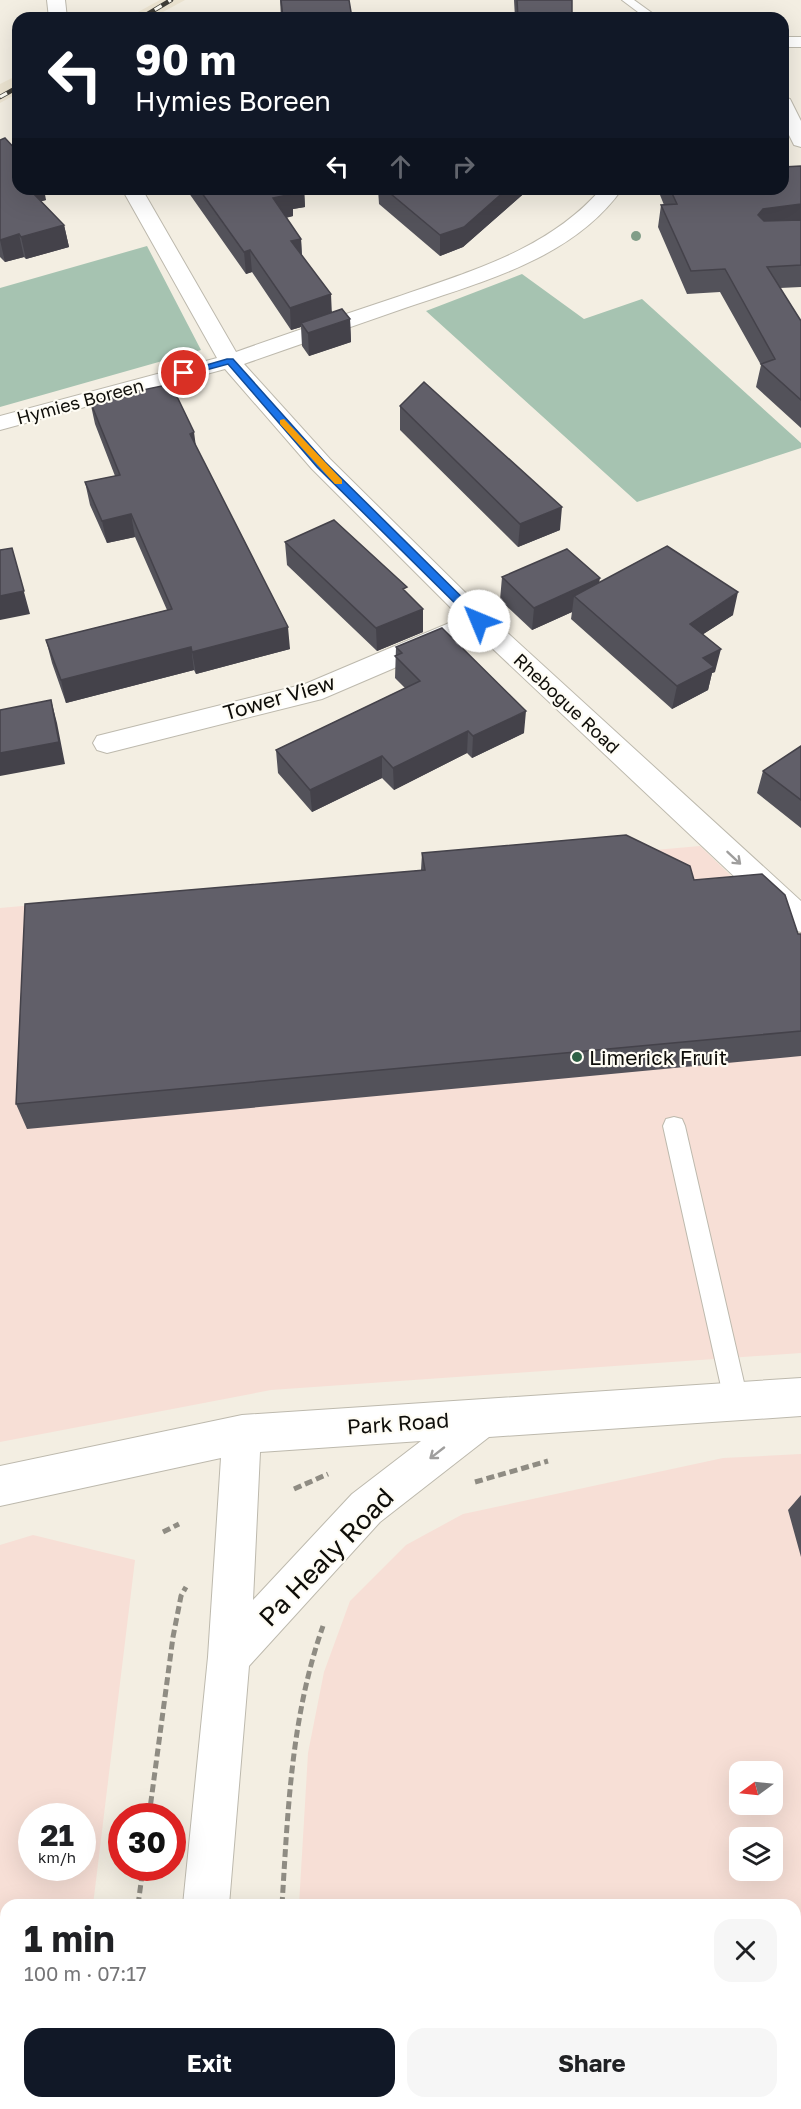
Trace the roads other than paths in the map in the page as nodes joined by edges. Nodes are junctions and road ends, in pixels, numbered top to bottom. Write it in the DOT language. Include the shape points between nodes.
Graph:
graph roads {
  1 [pos="627,0"];
  2 [pos="644,12"];
  3 [pos="789,116"];
  4 [pos="801,141"];
  5 [pos="135,195"];
  6 [pos="607,195"];
  7 [pos="230,361"];
  8 [pos="0,423"];
  9 [pos="479,621"];
  10 [pos="107,743"];
  11 [pos="801,920"];
  12 [pos="674,1126"];
  13 [pos="801,1396"];
  14 [pos="735,1400"];
  15 [pos="483,1417"];
  16 [pos="242,1434"];
  17 [pos="0,1486"];
  18 [pos="229,1657"];
  19 [pos="207,1899"];
  1 -- 2 [label="lane"];
  3 -- 4 [label="street"];
  5 -- 7 [label="street, Rhebogue Road"];
  6 -- 7 [label="street, Hymies Boreen" via="558,238 504,267"];
  7 -- 8 [label="street, Hymies Boreen"];
  7 -- 9 [label="street, Rhebogue Road" via="321,464"];
  9 -- 10 [label="street, Tower View" via="312,692"];
  9 -- 11 [label="street, Rhebogue Road, one-way"];
  12 -- 14 [label="lane"];
  13 -- 14 [label="street, Park Road"];
  14 -- 15 [label="street, Park Road"];
  15 -- 16 [label="street, Park Road"];
  15 -- 18 [label="street, Pa Healy Road, one-way" via="366,1508"];
  16 -- 17 [label="street, Park Road"];
  16 -- 18 [label="street, Pa Healy Road"];
  18 -- 19 [label="street, Pa Healy Road"];
}
